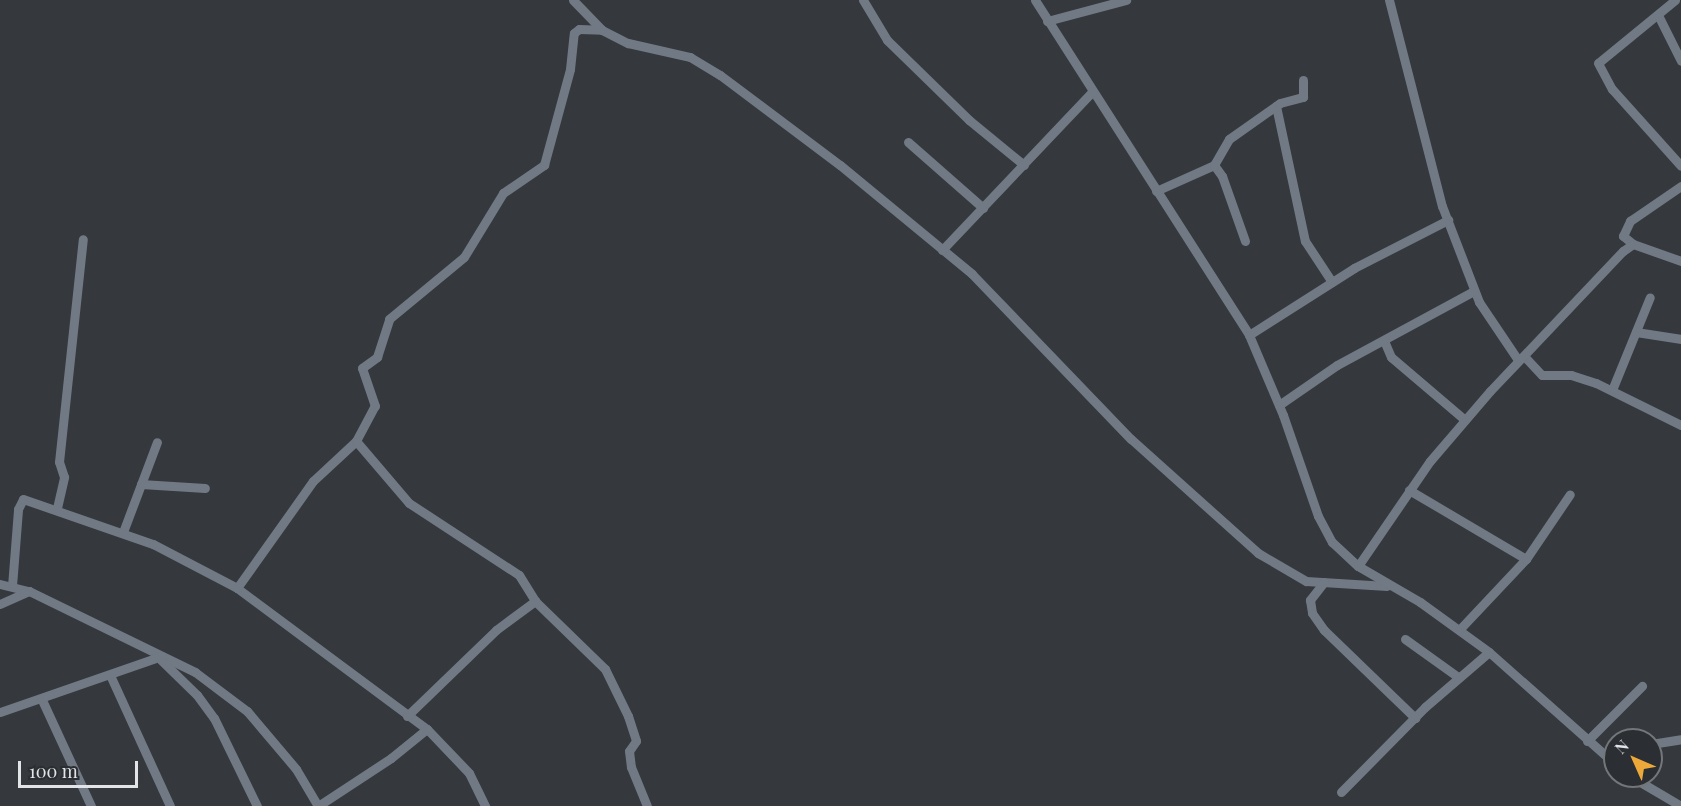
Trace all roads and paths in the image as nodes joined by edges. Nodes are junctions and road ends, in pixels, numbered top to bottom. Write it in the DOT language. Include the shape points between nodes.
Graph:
graph roads {
  1 [pos="573,0"];
  2 [pos="863,0"];
  3 [pos="1035,0"];
  4 [pos="1126,0"];
  5 [pos="1389,0"];
  6 [pos="1675,0"];
  7 [pos="1659,16"];
  8 [pos="1047,21"];
  9 [pos="602,30"];
  10 [pos="1681,61"];
  11 [pos="1303,80"];
  12 [pos="1093,91"];
  13 [pos="1276,106"];
  14 [pos="908,142"];
  15 [pos="1024,165"];
  16 [pos="1214,165"];
  17 [pos="1681,166"];
  18 [pos="1681,186"];
  19 [pos="1156,191"];
  20 [pos="982,208"];
  21 [pos="1448,220"];
  22 [pos="83,239"];
  23 [pos="1245,240"];
  24 [pos="1633,244"];
  25 [pos="942,250"];
  26 [pos="1681,261"];
  27 [pos="1332,282"];
  28 [pos="1474,291"];
  29 [pos="1650,297"];
  30 [pos="1636,332"];
  31 [pos="1248,335"];
  32 [pos="1681,339"];
  33 [pos="1385,343"];
  34 [pos="1521,358"];
  35 [pos="1612,390"];
  36 [pos="1279,405"];
  37 [pos="1465,420"];
  38 [pos="1681,425"];
  39 [pos="356,441"];
  40 [pos="157,442"];
  41 [pos="141,484"];
  42 [pos="205,488"];
  43 [pos="1408,490"];
  44 [pos="1570,494"];
  45 [pos="57,508"];
  46 [pos="123,532"];
  47 [pos="1526,559"];
  48 [pos="1358,566"];
  49 [pos="1324,582"];
  50 [pos="0,584"];
  51 [pos="12,586"];
  52 [pos="1387,586"];
  53 [pos="237,588"];
  54 [pos="29,591"];
  55 [pos="535,601"];
  56 [pos="0,604"];
  57 [pos="1459,630"];
  58 [pos="1405,639"];
  59 [pos="1489,652"];
  60 [pos="161,656"];
  61 [pos="110,675"];
  62 [pos="1458,677"];
  63 [pos="1642,686"];
  64 [pos="42,700"];
  65 [pos="0,712"];
  66 [pos="407,716"];
  67 [pos="1415,718"];
  68 [pos="428,729"];
  69 [pos="1681,739"];
  70 [pos="1587,741"];
  71 [pos="1663,742"];
  72 [pos="1601,753"];
  73 [pos="1650,788"];
  74 [pos="1341,792"];
  75 [pos="91,806"];
  76 [pos="170,806"];
  77 [pos="257,806"];
  78 [pos="318,806"];
  79 [pos="485,806"];
  80 [pos="647,806"];
  81 [pos="1681,806"];
  1 -- 9 [label="street"];
  2 -- 15 [label="street" via="887,40 969,120"];
  3 -- 8 [label="street"];
  4 -- 8 [label="street"];
  5 -- 21 [label="street" via="1420,112 1427,158"];
  6 -- 7 [label="street"];
  7 -- 10 [label="street"];
  7 -- 17 [label="street" via="1606,54 1598,69"];
  8 -- 12 [label="street"];
  9 -- 25 [label="street" via="628,43 690,57 720,75 783,119"];
  9 -- 39 [label="street" via="579,29 574,33 570,69 544,165 503,193 464,257 397,311 385,326 377,357 362,368 375,406"];
  11 -- 13 [label="street" via="1303,97"];
  12 -- 15 [label="street"];
  12 -- 19 [label="street"];
  13 -- 16 [label="street" via="1221,146"];
  13 -- 27 [label="street" via="1305,241"];
  14 -- 20 [label="street"];
  15 -- 20 [label="street"];
  16 -- 19 [label="street"];
  16 -- 23 [label="street" via="1222,176"];
  18 -- 24 [label="street" via="1630,221 1623,236"];
  19 -- 31 [label="street"];
  20 -- 25 [label="street"];
  21 -- 27 [label="street"];
  21 -- 28 [label="street"];
  22 -- 45 [label="street" via="58,462 63,477"];
  24 -- 26 [label="street"];
  24 -- 34 [label="street" via="1588,285"];
  25 -- 49 [label="street" via="1026,327 1131,439 1228,529 1290,573"];
  27 -- 31 [label="street"];
  28 -- 33 [label="street"];
  28 -- 34 [label="street" via="1491,325"];
  29 -- 30 [label="street"];
  30 -- 32 [label="street"];
  30 -- 35 [label="street"];
  31 -- 36 [label="street"];
  33 -- 36 [label="street" via="1337,365"];
  33 -- 37 [label="street" via="1391,357"];
  34 -- 35 [label="street" via="1542,375 1571,375"];
  34 -- 37 [label="street"];
  35 -- 38 [label="street"];
  36 -- 48 [label="street" via="1324,530"];
  37 -- 43 [label="street"];
  39 -- 53 [label="street" via="313,481"];
  39 -- 55 [label="street" via="409,503 508,566"];
  40 -- 41 [label="street"];
  41 -- 42 [label="street"];
  41 -- 46 [label="street"];
  43 -- 47 [label="street"];
  43 -- 48 [label="street"];
  44 -- 47 [label="street"];
  45 -- 46 [label="street"];
  45 -- 51 [label="street" via="23,499 19,503"];
  46 -- 53 [label="street"];
  47 -- 57 [label="street"];
  48 -- 52 [label="street"];
  49 -- 52 [label="street"];
  49 -- 67 [label="street" via="1311,600 1312,613 1324,630"];
  50 -- 51 [label="street"];
  51 -- 54 [label="street"];
  52 -- 57 [label="street" via="1420,602"];
  53 -- 66 [label="street"];
  54 -- 56 [label="street"];
  54 -- 60 [label="street"];
  55 -- 66 [label="street" via="496,630"];
  55 -- 80 [label="street" via="588,650 615,685 636,741 628,751"];
  57 -- 59 [label="street"];
  58 -- 62 [label="street"];
  59 -- 62 [label="street"];
  59 -- 70 [label="street"];
  60 -- 61 [label="street"];
  60 -- 77 [label="street" via="214,718"];
  60 -- 78 [label="street" via="247,711 296,769"];
  61 -- 64 [label="street"];
  61 -- 76 [label="street"];
  62 -- 67 [label="street"];
  63 -- 70 [label="street"];
  64 -- 65 [label="street"];
  64 -- 75 [label="street"];
  66 -- 68 [label="street"];
  67 -- 74 [label="street"];
  68 -- 78 [label="street"];
  68 -- 79 [label="street" via="469,773"];
  69 -- 71 [label="street"];
  70 -- 72 [label="street"];
  73 -- 81 [label="street"];
}
